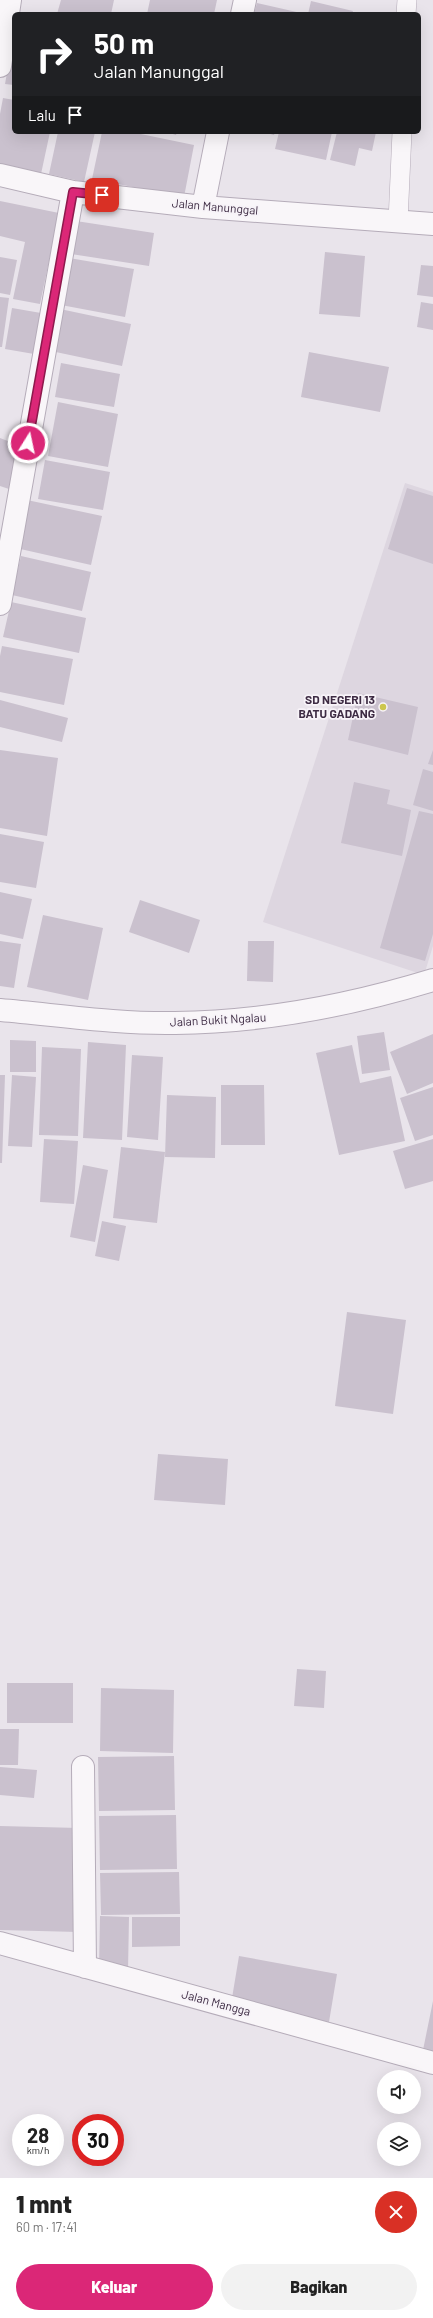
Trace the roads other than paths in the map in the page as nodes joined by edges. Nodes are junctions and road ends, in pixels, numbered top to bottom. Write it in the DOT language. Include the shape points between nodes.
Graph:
graph roads {
  1 [pos="10,0"];
  2 [pos="245,0"];
  3 [pos="407,0"];
  4 [pos="242,12"];
  5 [pos="406,12"];
  6 [pos="0,66"];
  7 [pos="218,134"];
  8 [pos="402,134"];
  9 [pos="0,175"];
  10 [pos="73,192"];
  11 [pos="203,207"];
  12 [pos="398,222"];
  13 [pos="433,224"];
  14 [pos="0,604"];
  15 [pos="433,980"];
  16 [pos="0,1010"];
  17 [pos="84,1767"];
  18 [pos="0,1943"];
  19 [pos="85,1967"];
  20 [pos="433,2063"];
  1 -- 6 [label="street"];
  2 -- 4 [label="street"];
  3 -- 5 [label="lane"];
  7 -- 11 [label="street"];
  8 -- 12 [label="lane"];
  9 -- 10 [label="street, Jalan Manunggal"];
  10 -- 11 [label="street, Jalan Manunggal"];
  10 -- 14 [label="street"];
  11 -- 12 [label="street, Jalan Manunggal"];
  12 -- 13 [label="street, Jalan Manunggal"];
  15 -- 16 [label="street, Jalan Bukit Ngalau" via="376,997 260,1019 174,1023 123,1022"];
  17 -- 19 [label="street"];
  18 -- 19 [label="street, Jalan Mangga"];
  19 -- 20 [label="street, Jalan Mangga"];
}
